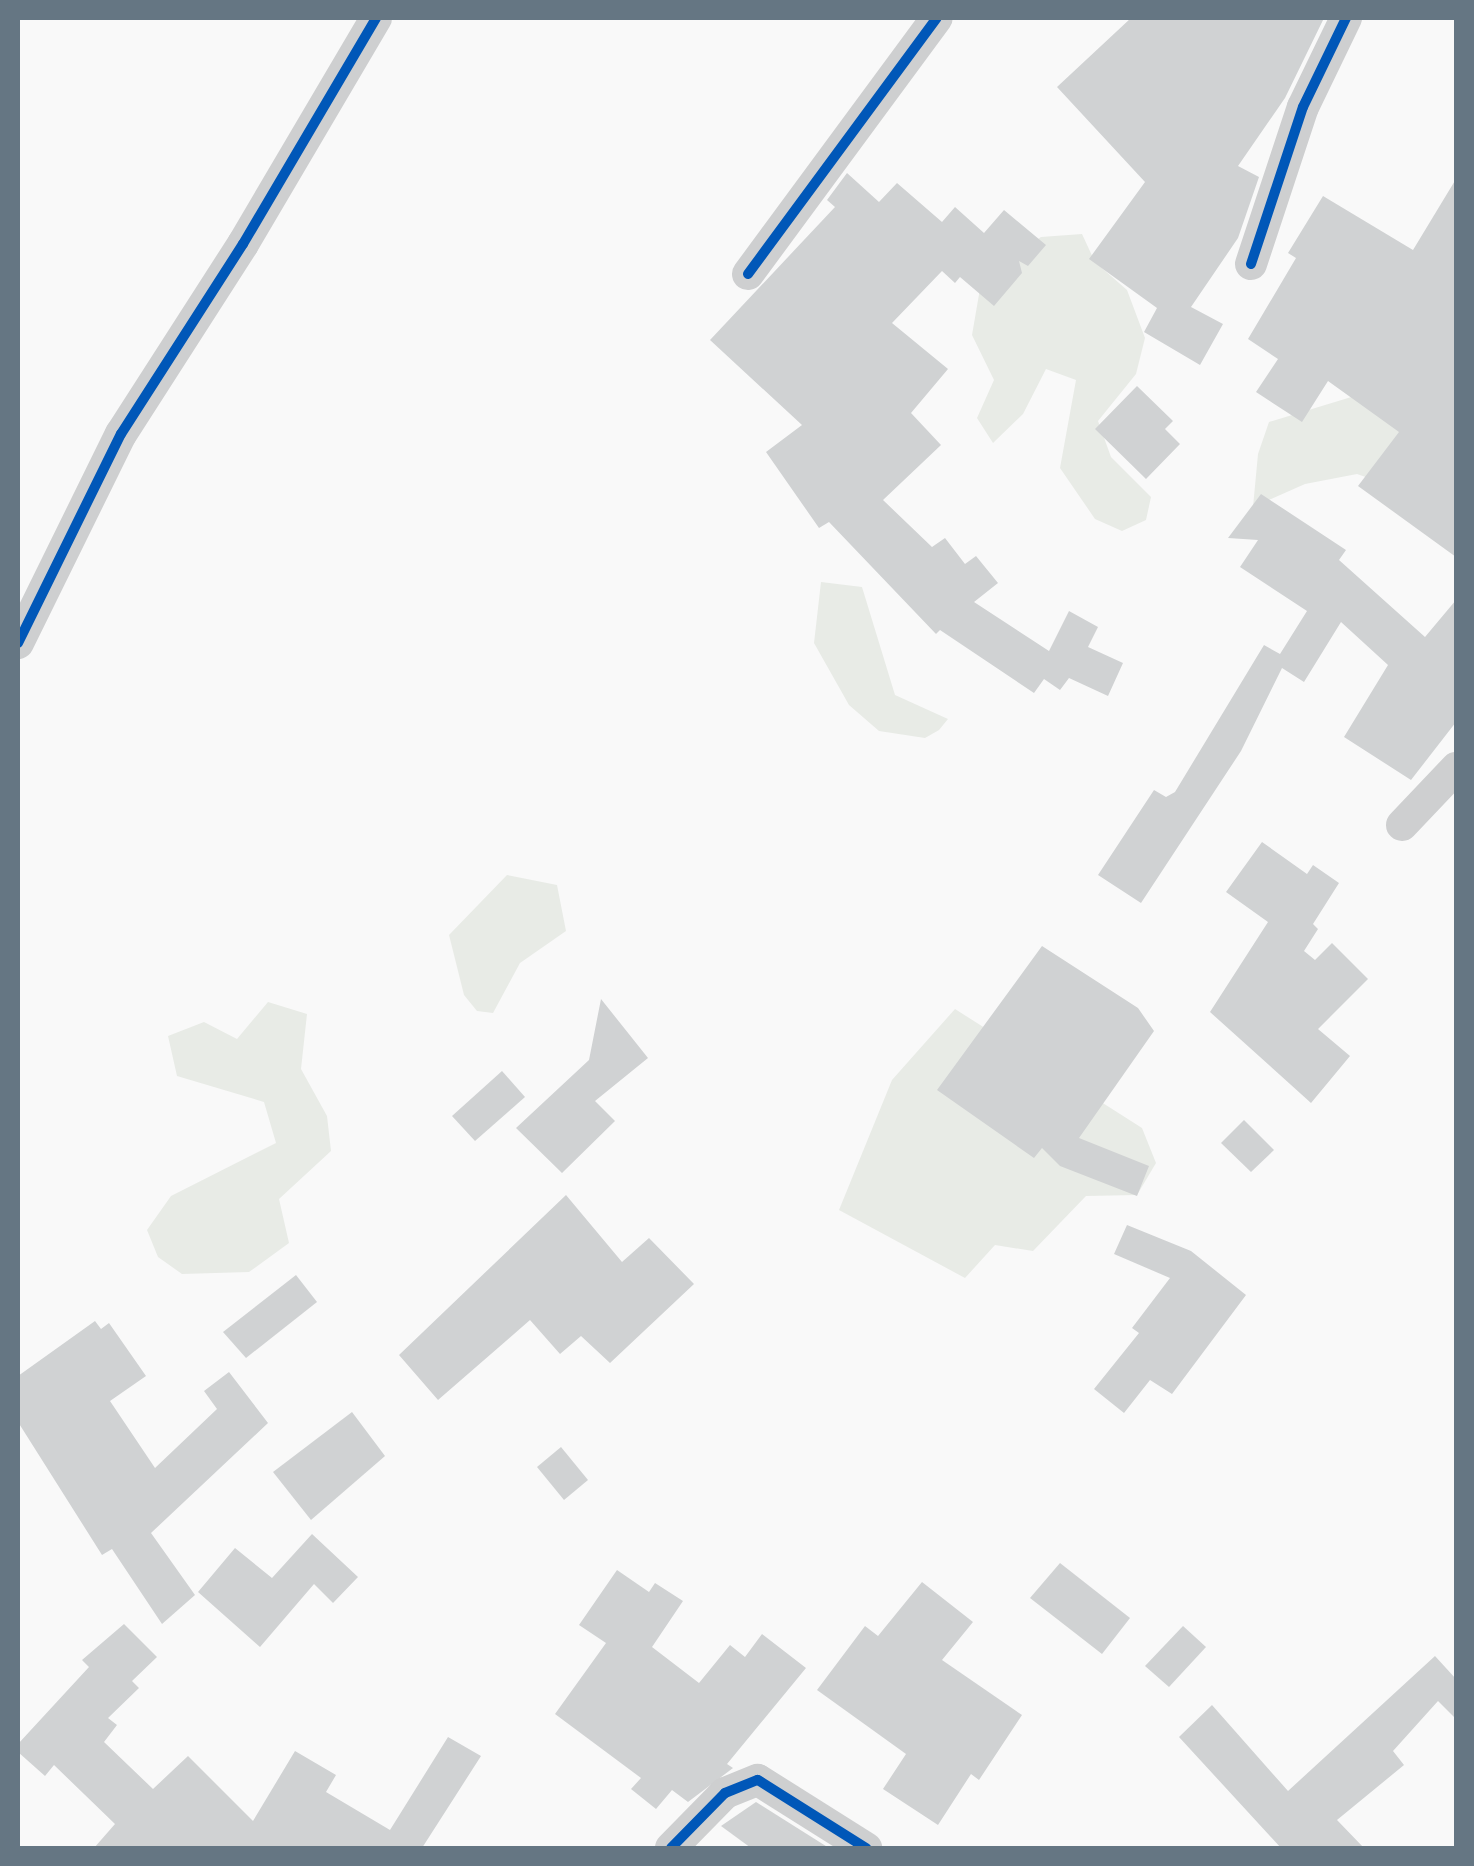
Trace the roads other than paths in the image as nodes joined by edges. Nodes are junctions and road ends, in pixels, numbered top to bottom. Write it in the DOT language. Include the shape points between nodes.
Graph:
graph roads {
  1 [pos="376,18"];
  2 [pos="937,18"];
  3 [pos="1346,18"];
  4 [pos="1252,264"];
  5 [pos="748,274"];
  6 [pos="18,642"];
  7 [pos="1456,768"];
  8 [pos="1402,826"];
  9 [pos="671,1848"];
  10 [pos="866,1848"];
  1 -- 6 [label="street" via="121,434"];
  2 -- 5 [label="street"];
  3 -- 4 [label="street" via="1302,107"];
  7 -- 8 [label="street"];
  9 -- 10 [label="street" via="726,1793 758,1780"];
}
